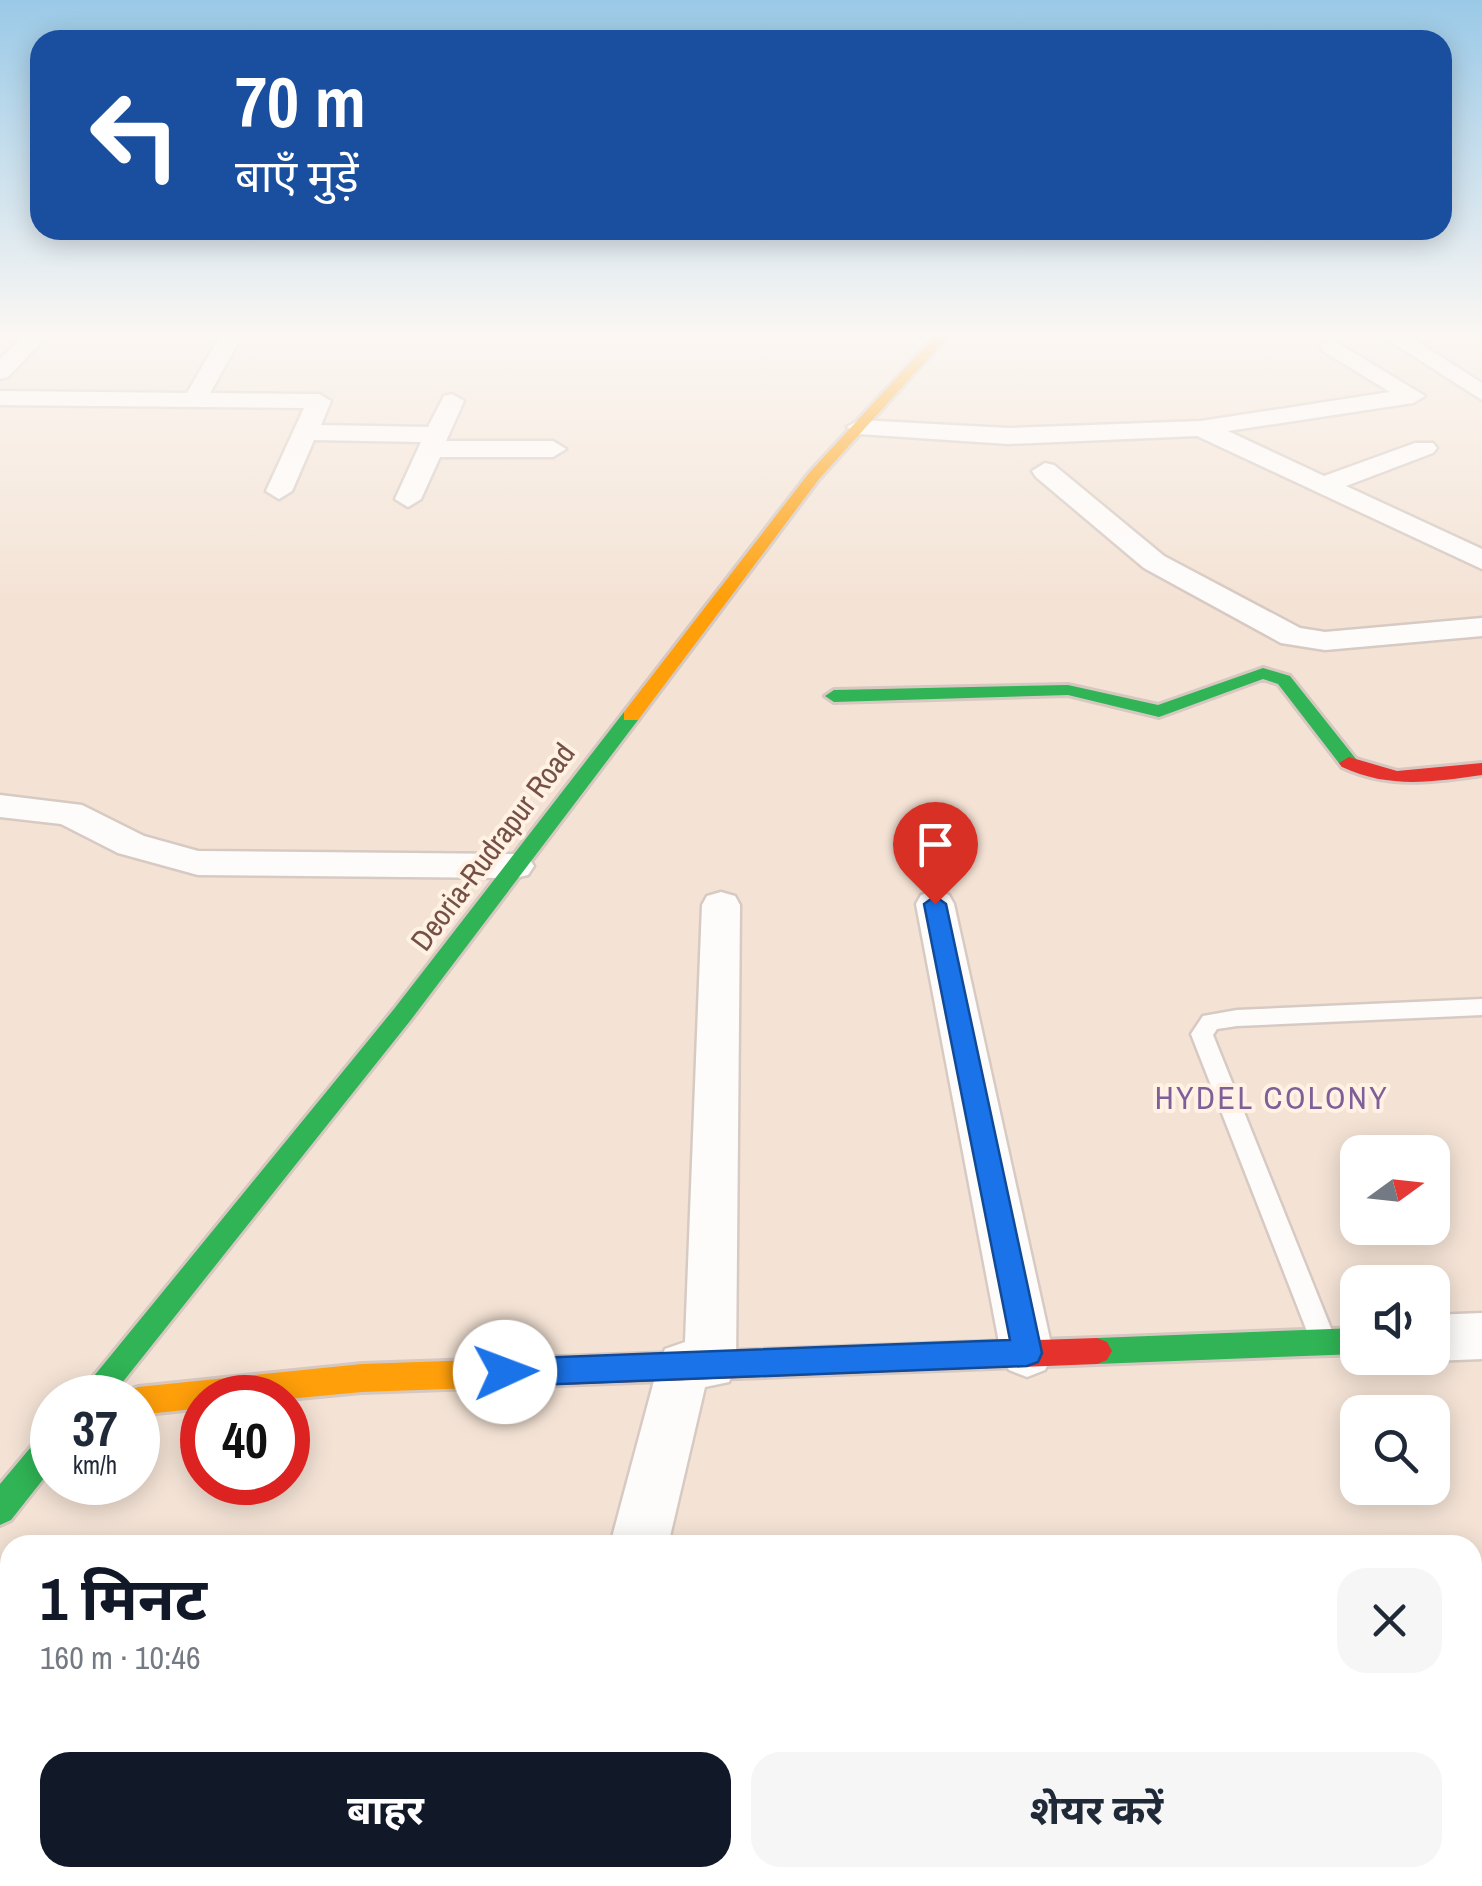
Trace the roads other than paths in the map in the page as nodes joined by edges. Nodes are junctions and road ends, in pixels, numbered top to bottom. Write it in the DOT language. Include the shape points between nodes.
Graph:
graph roads {
  1 [pos="156,422"];
  2 [pos="312,422"];
  3 [pos="442,422"];
  4 [pos="864,422"];
  5 [pos="1241,422"];
  6 [pos="310,426"];
  7 [pos="859,427"];
  8 [pos="1202,428"];
  9 [pos="433,442"];
  10 [pos="1424,448"];
  11 [pos="553,449"];
  12 [pos="1045,471"];
  13 [pos="1322,486"];
  14 [pos="280,492"];
  15 [pos="408,499"];
  16 [pos="1478,554"];
  17 [pos="1482,627"];
  18 [pos="834,696"];
  19 [pos="1482,769"];
  20 [pos="0,806"];
  21 [pos="515,866"];
  22 [pos="935,904"];
  23 [pos="721,905"];
  24 [pos="1482,1007"];
  25 [pos="1482,1336"];
  26 [pos="1450,1337"];
  27 [pos="1324,1342"];
  28 [pos="1340,1342"];
  29 [pos="1027,1353"];
  30 [pos="697,1366"];
  31 [pos="110,1375"];
  32 [pos="160,1400"];
  33 [pos="30,1472"];
  34 [pos="0,1509"];
  35 [pos="642,1535"];
  1 -- 6 [label="street"];
  2 -- 6 [label="street"];
  3 -- 9 [label="street"];
  4 -- 7 [label="main road, Deoria-Rudrapur Road"];
  5 -- 8 [label="street"];
  6 -- 9 [label="street"];
  6 -- 14 [label="street"];
  7 -- 8 [label="street" via="1008,436"];
  7 -- 21 [label="main road, Deoria-Rudrapur Road" via="814,476"];
  8 -- 13 [label="street"];
  9 -- 11 [label="street"];
  9 -- 15 [label="street"];
  10 -- 13 [label="street"];
  12 -- 17 [label="street" via="1154,562 1292,636 1325,641"];
  13 -- 16 [label="street"];
  18 -- 19 [label="main road" via="1068,690 1158,711 1275,675 1363,772 1391,778"];
  20 -- 21 [label="street" via="70,813 131,845 198,863"];
  21 -- 31 [label="main road, Deoria-Rudrapur Road"];
  22 -- 29 [label="street"];
  23 -- 30 [label="street"];
  24 -- 27 [label="lane" via="1237,1018 1210,1022 1202,1034"];
  25 -- 26 [label="street"];
  27 -- 28 [label="main road"];
  27 -- 29 [label="main road"];
  29 -- 30 [label="main road"];
  30 -- 32 [label="main road" via="362,1378"];
  30 -- 35 [label="street"];
  33 -- 34 [label="main road"];
}
